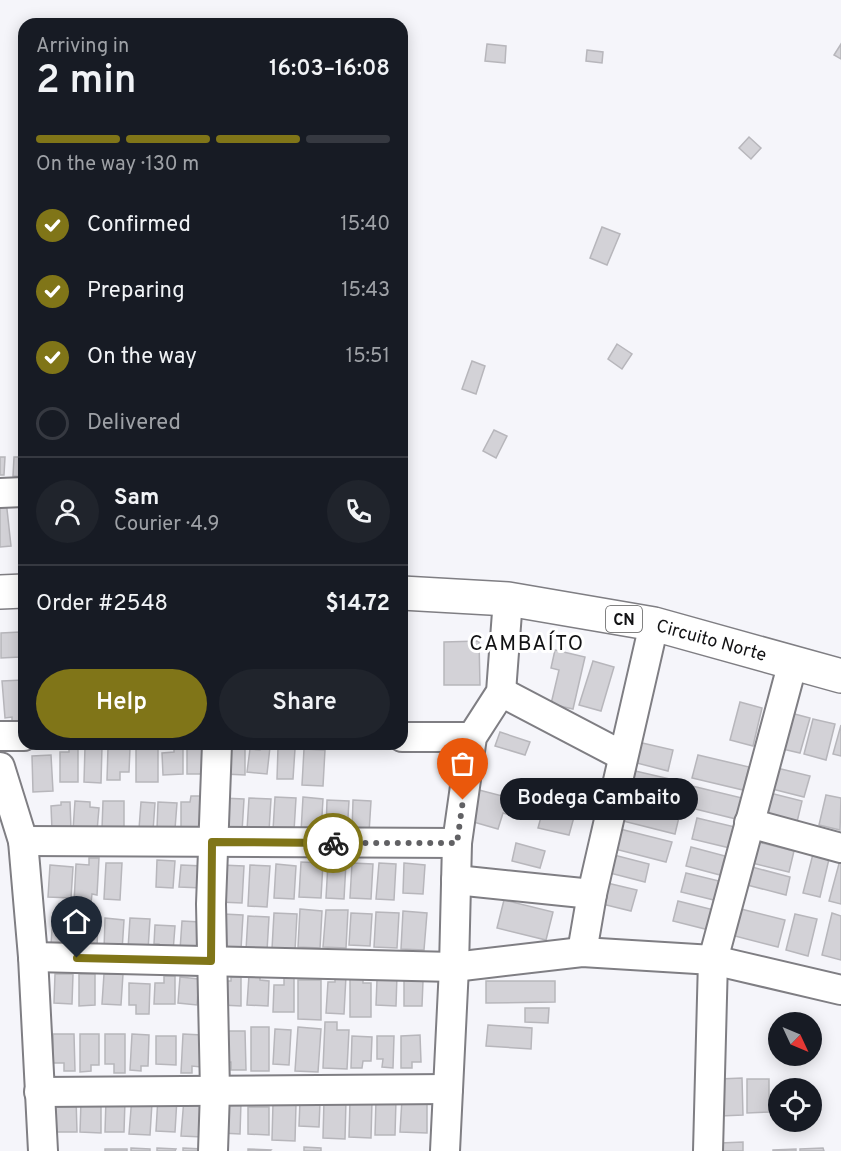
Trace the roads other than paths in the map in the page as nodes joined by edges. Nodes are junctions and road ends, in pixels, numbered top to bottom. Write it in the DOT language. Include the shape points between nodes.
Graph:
graph roads {
  1 [pos="18,492"];
  2 [pos="0,493"];
  3 [pos="18,591"];
  4 [pos="0,592"];
  5 [pos="408,593"];
  6 [pos="508,599"];
  7 [pos="654,624"];
  8 [pos="793,662"];
  9 [pos="841,676"];
  10 [pos="501,692"];
  11 [pos="0,736"];
  12 [pos="18,736"];
  13 [pos="408,737"];
  14 [pos="472,737"];
  15 [pos="217,750"];
  16 [pos="623,756"];
  17 [pos="0,766"];
  18 [pos="749,823"];
  19 [pos="23,841"];
  20 [pos="212,842"];
  21 [pos="457,843"];
  22 [pos="841,848"];
  23 [pos="456,880"];
  24 [pos="592,894"];
  25 [pos="582,952"];
  26 [pos="33,957"];
  27 [pos="713,960"];
  28 [pos="211,961"];
  29 [pos="454,967"];
  30 [pos="841,990"];
  31 [pos="448,1089"];
  32 [pos="215,1090"];
  33 [pos="39,1092"];
  34 [pos="43,1151"];
  35 [pos="213,1151"];
  36 [pos="445,1151"];
  37 [pos="708,1151"];
  1 -- 2 [label="street"];
  3 -- 4 [label="main road"];
  5 -- 6 [label="main road, Circuito Norte / CN"];
  6 -- 7 [label="main road, Circuito Norte / CN"];
  6 -- 10 [label="street"];
  7 -- 8 [label="main road, Circuito Norte / CN"];
  7 -- 16 [label="street"];
  8 -- 9 [label="main road, Circuito Norte / CN"];
  8 -- 18 [label="street"];
  10 -- 14 [label="street"];
  10 -- 16 [label="street"];
  11 -- 12 [label="street"];
  13 -- 14 [label="street"];
  14 -- 21 [label="street"];
  15 -- 20 [label="street"];
  16 -- 24 [label="street"];
  17 -- 19 [label="street"];
  18 -- 22 [label="street"];
  18 -- 27 [label="street"];
  19 -- 20 [label="street"];
  19 -- 26 [label="street"];
  20 -- 21 [label="street"];
  20 -- 28 [label="street"];
  21 -- 23 [label="street"];
  23 -- 24 [label="street"];
  23 -- 29 [label="street"];
  24 -- 25 [label="street"];
  25 -- 27 [label="street"];
  25 -- 29 [label="street"];
  26 -- 28 [label="street"];
  26 -- 33 [label="street"];
  27 -- 30 [label="street"];
  27 -- 37 [label="street"];
  28 -- 29 [label="street"];
  28 -- 32 [label="street"];
  29 -- 31 [label="street"];
  31 -- 32 [label="street"];
  31 -- 36 [label="street"];
  32 -- 33 [label="street"];
  32 -- 35 [label="street"];
  33 -- 34 [label="street"];
}
